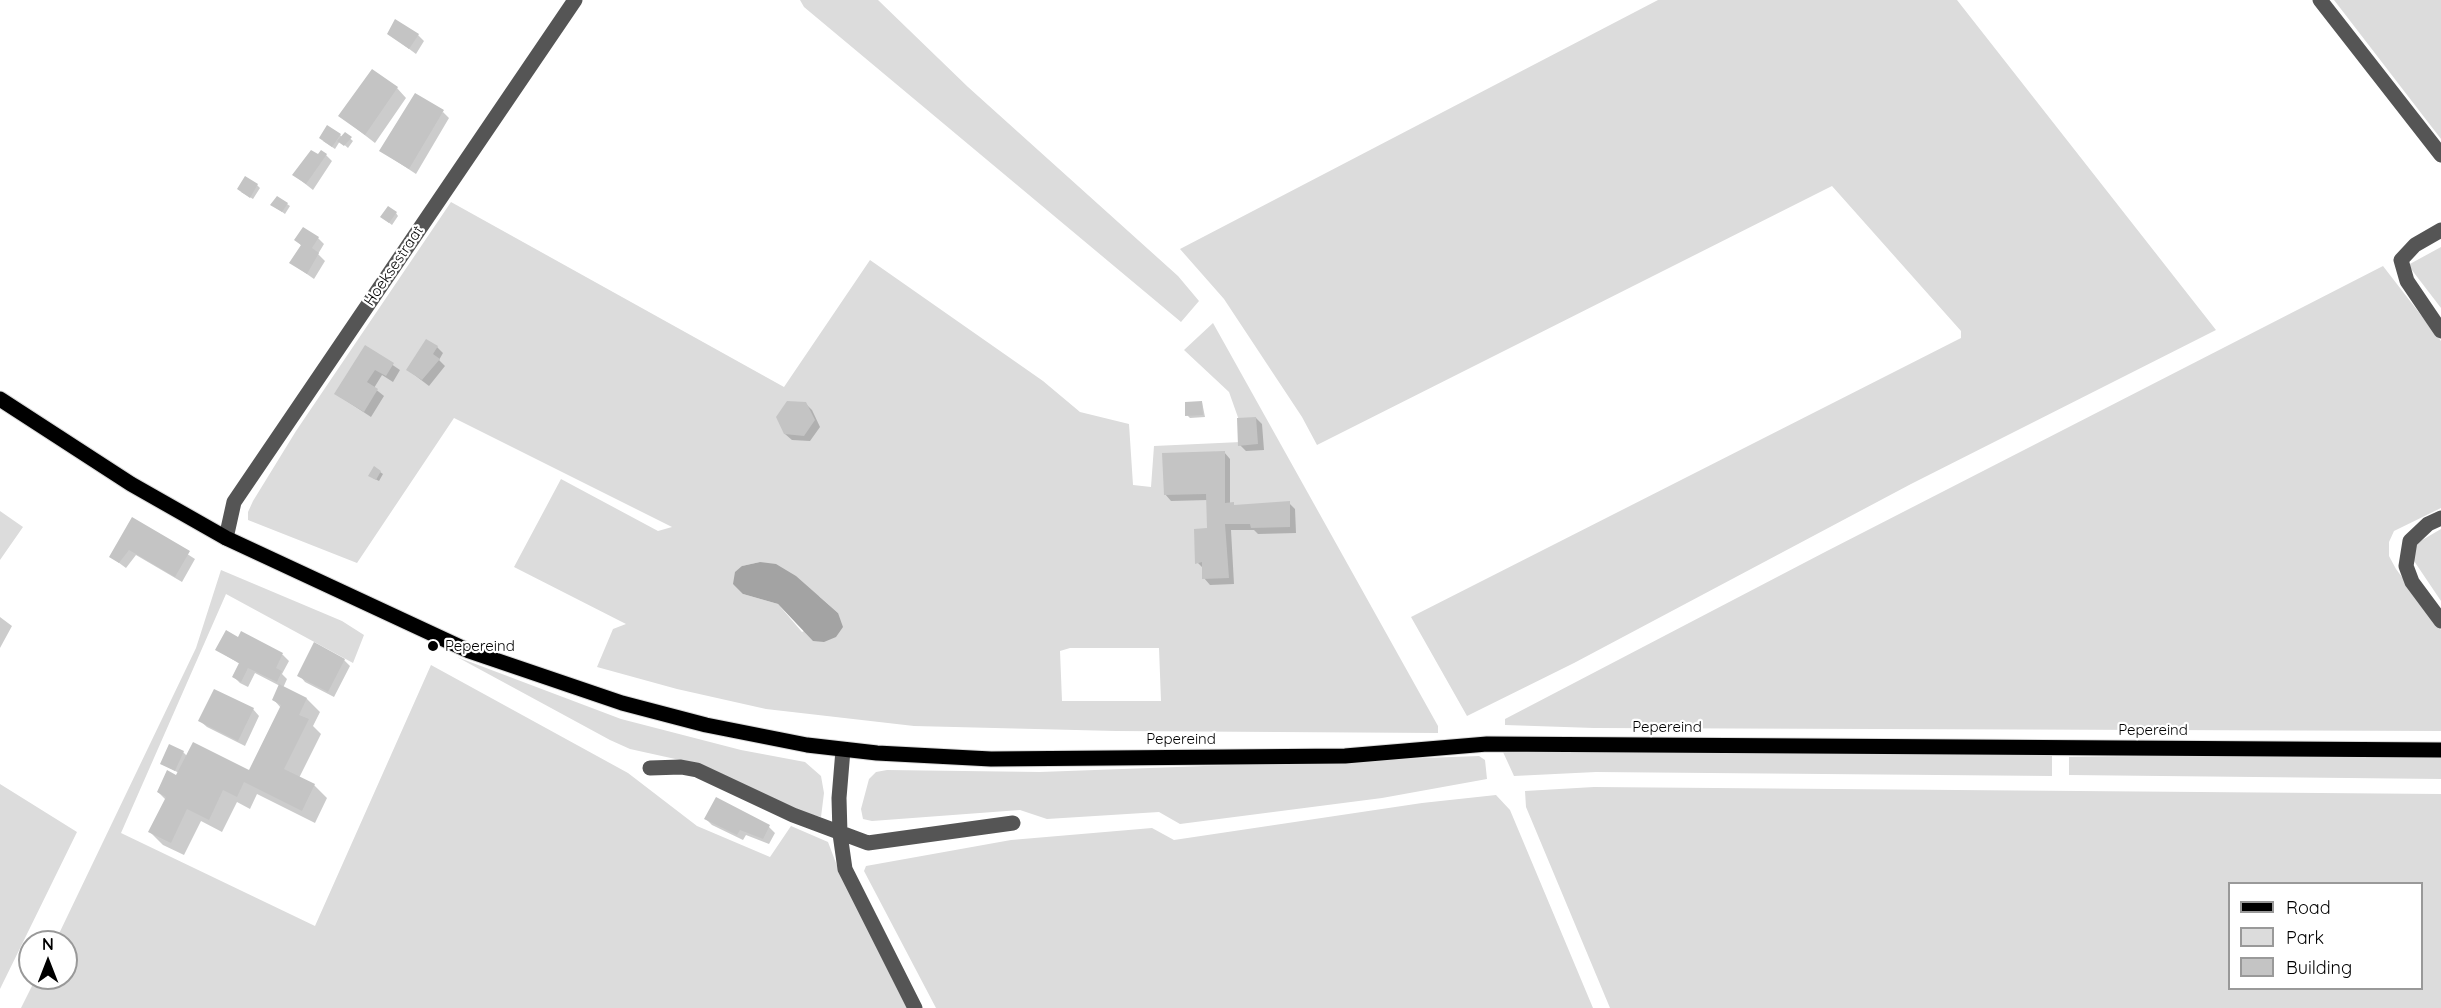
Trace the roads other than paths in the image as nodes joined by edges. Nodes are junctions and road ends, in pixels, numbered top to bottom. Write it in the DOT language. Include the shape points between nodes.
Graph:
graph roads {
  1 [pos="574,0"];
  2 [pos="2320,0"];
  3 [pos="2441,155"];
  4 [pos="2441,230"];
  5 [pos="2441,331"];
  6 [pos="0,399"];
  7 [pos="2441,518"];
  8 [pos="226,538"];
  9 [pos="2441,621"];
  10 [pos="843,750"];
  11 [pos="2441,750"];
  12 [pos="650,768"];
  13 [pos="1013,823"];
  14 [pos="840,834"];
  15 [pos="915,1008"];
  1 -- 8 [label="street, Hoeksestraat" via="234,502"];
  2 -- 3 [label="street"];
  4 -- 5 [label="street" via="2415,245 2401,260 2407,281"];
  6 -- 8 [label="main road, Pepereind" via="131,484"];
  7 -- 9 [label="street" via="2410,541 2406,566 2412,582"];
  8 -- 10 [label="main road, Pepereind" via="469,651 622,703 706,726"];
  10 -- 11 [label="main road, Pepereind" via="991,759 1345,756 1488,744"];
  10 -- 14 [label="street"];
  12 -- 14 [label="street" via="697,770"];
  13 -- 14 [label="street" via="868,843"];
  14 -- 15 [label="street" via="845,869"];
}
